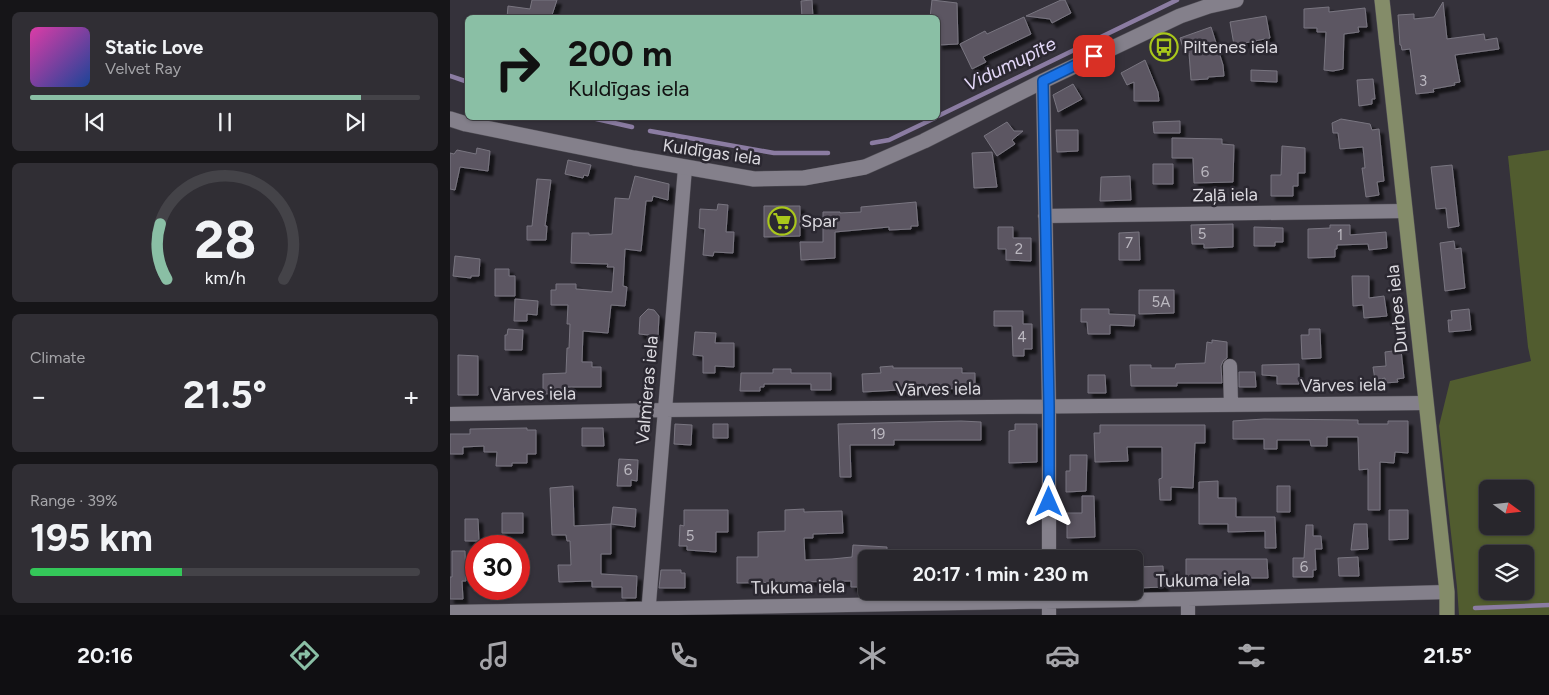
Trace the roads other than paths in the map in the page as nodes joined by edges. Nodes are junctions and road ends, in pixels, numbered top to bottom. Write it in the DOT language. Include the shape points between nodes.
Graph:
graph roads {
  1 [pos="1236,0"];
  2 [pos="1382,0"];
  3 [pos="1043,81"];
  4 [pos="450,119"];
  5 [pos="686,168"];
  6 [pos="1405,211"];
  7 [pos="1045,216"];
  8 [pos="1230,366"];
  9 [pos="1426,403"];
  10 [pos="1231,405"];
  11 [pos="1049,407"];
  12 [pos="664,410"];
  13 [pos="450,414"];
  14 [pos="1049,550"];
  15 [pos="1447,592"];
  16 [pos="1188,599"];
  17 [pos="1049,603"];
  18 [pos="450,612"];
  19 [pos="648,612"];
  20 [pos="1188,615"];
  21 [pos="1447,615"];
  1 -- 3 [label="street, Kuldīgas iela" via="1180,16"];
  2 -- 6 [label="main road, Durbes iela"];
  3 -- 5 [label="street, Kuldīgas iela" via="866,167 804,178 754,179"];
  3 -- 7 [label="street"];
  4 -- 5 [label="street, Kuldīgas iela"];
  5 -- 12 [label="street, Valmieras iela"];
  6 -- 7 [label="street, Zaļā iela"];
  6 -- 9 [label="main road, Durbes iela"];
  7 -- 11 [label="street"];
  8 -- 10 [label="street"];
  9 -- 10 [label="street, Vārves iela"];
  9 -- 15 [label="main road, Durbes iela"];
  10 -- 11 [label="street, Vārves iela"];
  11 -- 12 [label="street, Vārves iela"];
  11 -- 14 [label="street"];
  12 -- 13 [label="street, Vārves iela"];
  12 -- 19 [label="street, Valmieras iela"];
  15 -- 16 [label="street, Tukuma iela"];
  15 -- 21 [label="main road, Durbes iela"];
  16 -- 17 [label="street, Tukuma iela"];
  16 -- 20 [label="street"];
  17 -- 19 [label="street, Tukuma iela"];
  18 -- 19 [label="street, Tukuma iela"];
}
